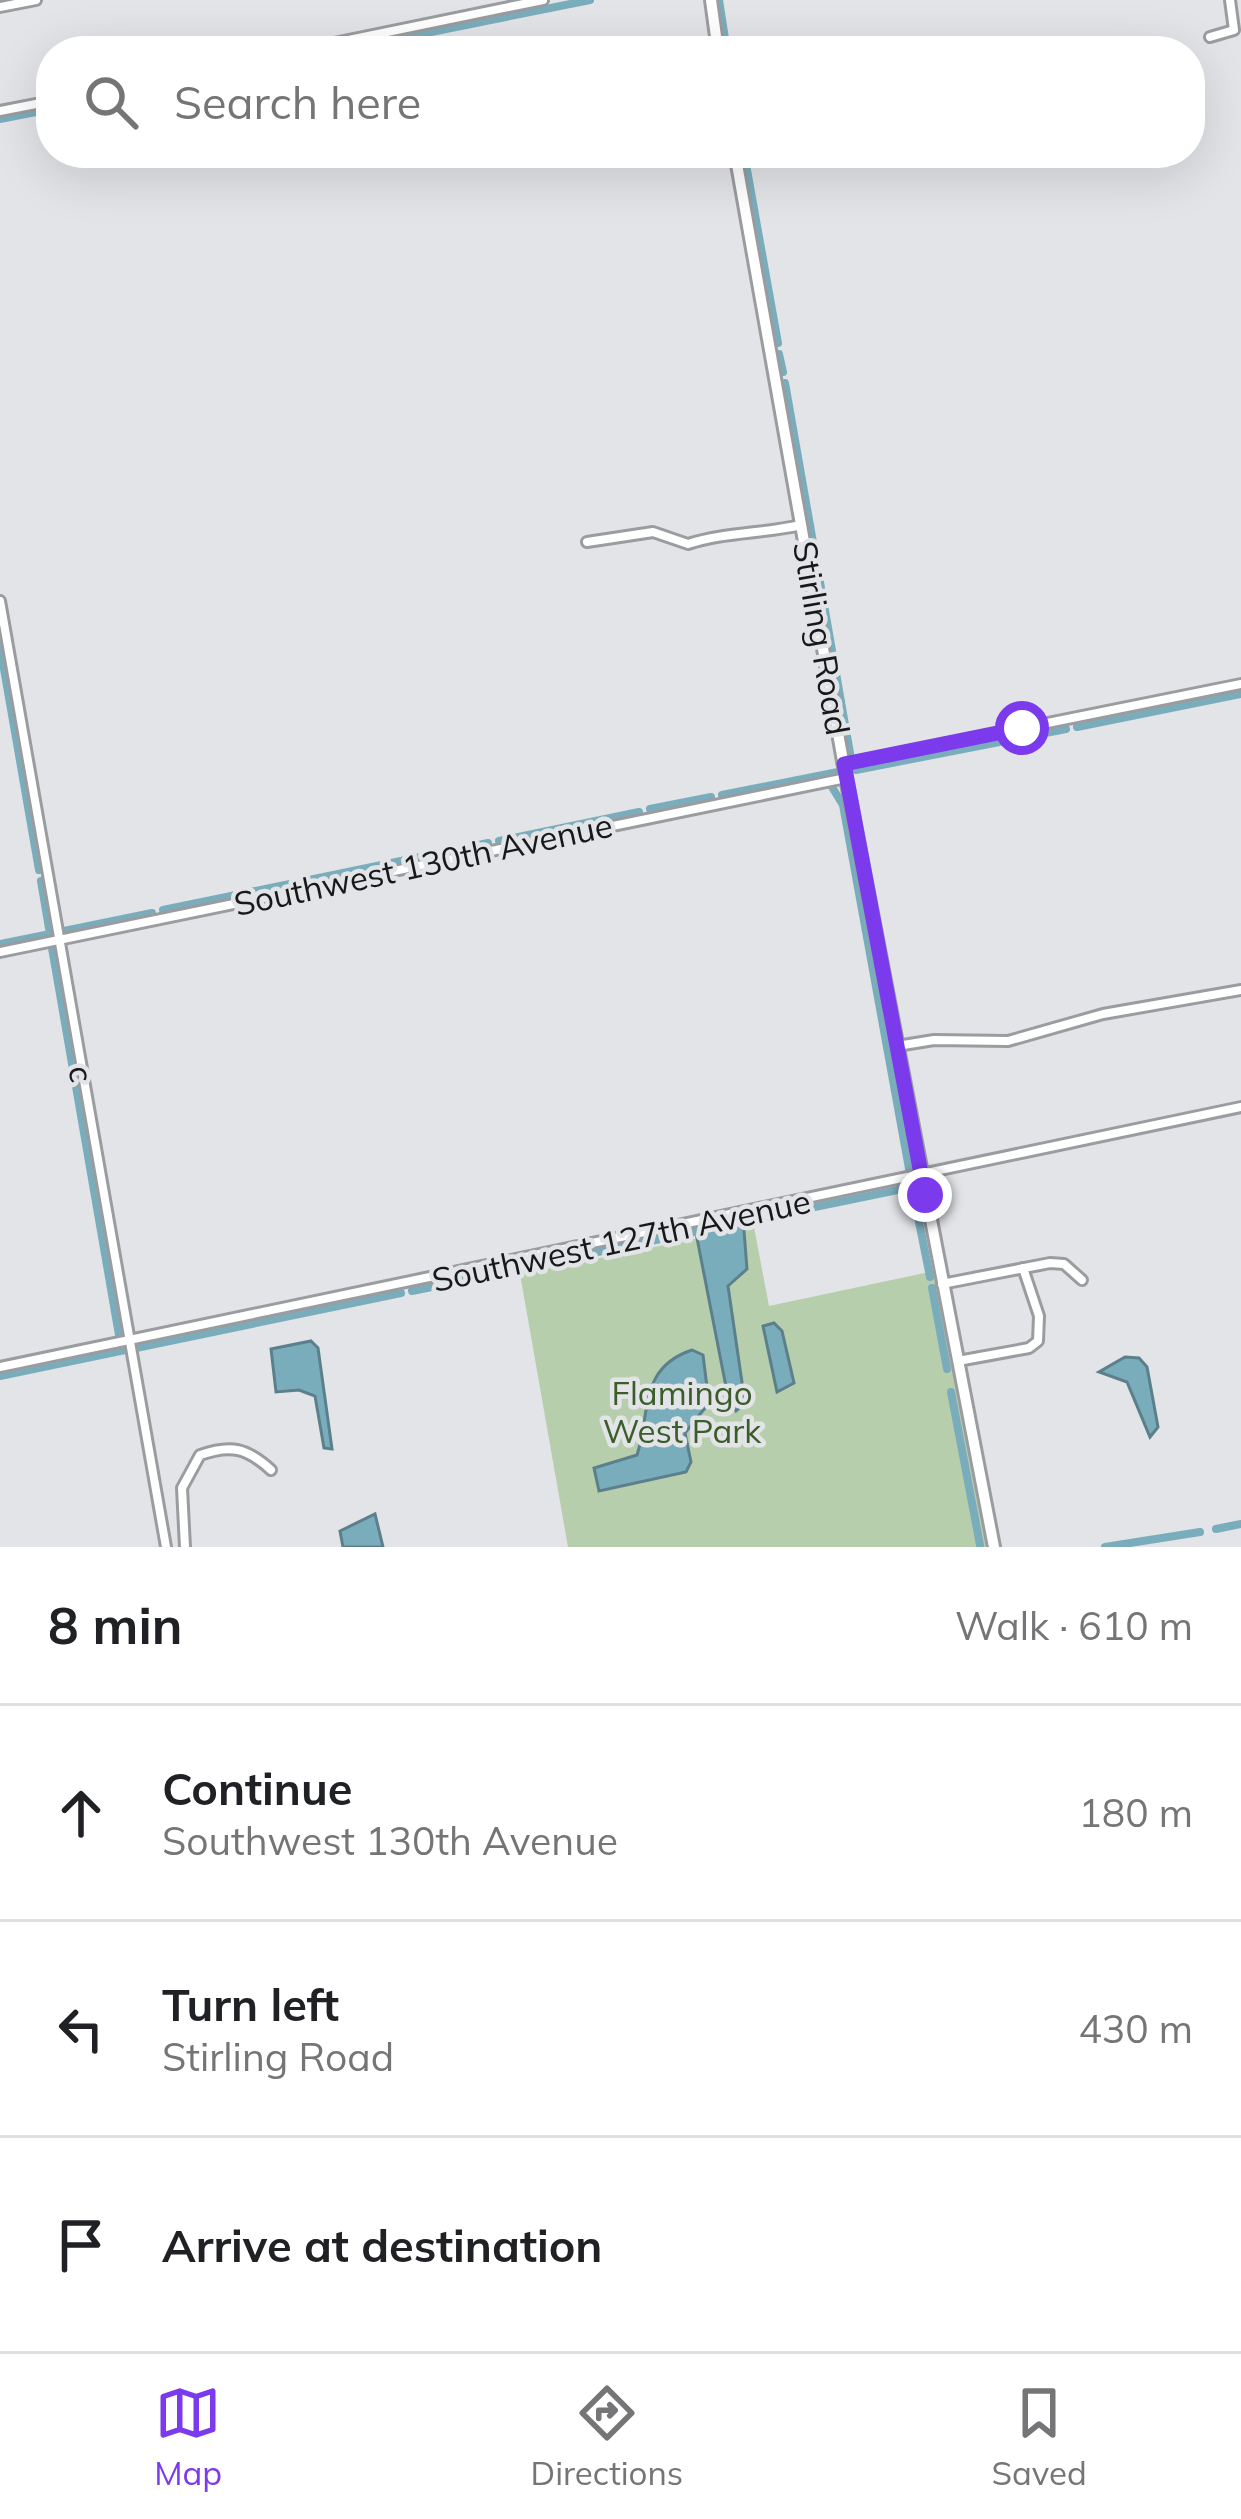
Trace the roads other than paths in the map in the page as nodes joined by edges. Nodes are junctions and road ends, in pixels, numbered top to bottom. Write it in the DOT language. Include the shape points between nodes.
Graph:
graph roads {
  1 [pos="36,0"];
  2 [pos="542,0"];
  3 [pos="711,0"];
  4 [pos="1230,0"];
  5 [pos="0,7"];
  6 [pos="368,36"];
  7 [pos="716,36"];
  8 [pos="1210,37"];
  9 [pos="36,103"];
  10 [pos="0,111"];
  11 [pos="738,168"];
  12 [pos="801,525"];
  13 [pos="587,542"];
  14 [pos="0,601"];
  15 [pos="1241,684"];
  16 [pos="844,764"];
  17 [pos="847,778"];
  18 [pos="58,940"];
  19 [pos="0,952"];
  20 [pos="1241,990"];
  21 [pos="897,1046"];
  22 [pos="1241,1107"];
  23 [pos="921,1174"];
  24 [pos="1023,1268"];
  25 [pos="1082,1280"];
  26 [pos="942,1284"];
  27 [pos="128,1340"];
  28 [pos="958,1360"];
  29 [pos="0,1367"];
  30 [pos="271,1470"];
  31 [pos="166,1547"];
  32 [pos="185,1547"];
  33 [pos="994,1547"];
  1 -- 5 [label="street"];
  2 -- 6 [label="street"];
  3 -- 7 [label="street"];
  4 -- 8 [label="street" via="1234,30"];
  9 -- 10 [label="street"];
  11 -- 12 [label="street, Stirling Road"];
  12 -- 13 [label="street" via="688,544 653,532"];
  12 -- 16 [label="street, Stirling Road"];
  14 -- 18 [label="street, c"];
  15 -- 16 [label="street"];
  16 -- 17 [label="street, Stirling Road"];
  17 -- 18 [label="street, Southwest 130th Avenue"];
  17 -- 21 [label="street, Stirling Road"];
  18 -- 19 [label="street, Southwest 130th Avenue"];
  18 -- 27 [label="street, c"];
  20 -- 21 [label="street" via="1102,1014 1008,1041"];
  21 -- 23 [label="street, Stirling Road"];
  22 -- 23 [label="street, Southwest 127th Avenue"];
  23 -- 26 [label="street, Stirling Road"];
  23 -- 27 [label="street, Southwest 127th Avenue"];
  24 -- 25 [label="street" via="1064,1264"];
  24 -- 26 [label="street"];
  24 -- 28 [label="street" via="1040,1316 1038,1341"];
  26 -- 28 [label="street, Stirling Road"];
  27 -- 29 [label="street, Southwest 127th Avenue"];
  27 -- 31 [label="street, c"];
  28 -- 33 [label="street, Stirling Road"];
  30 -- 32 [label="street" via="250,1451 223,1447 200,1455 182,1488"];
}
